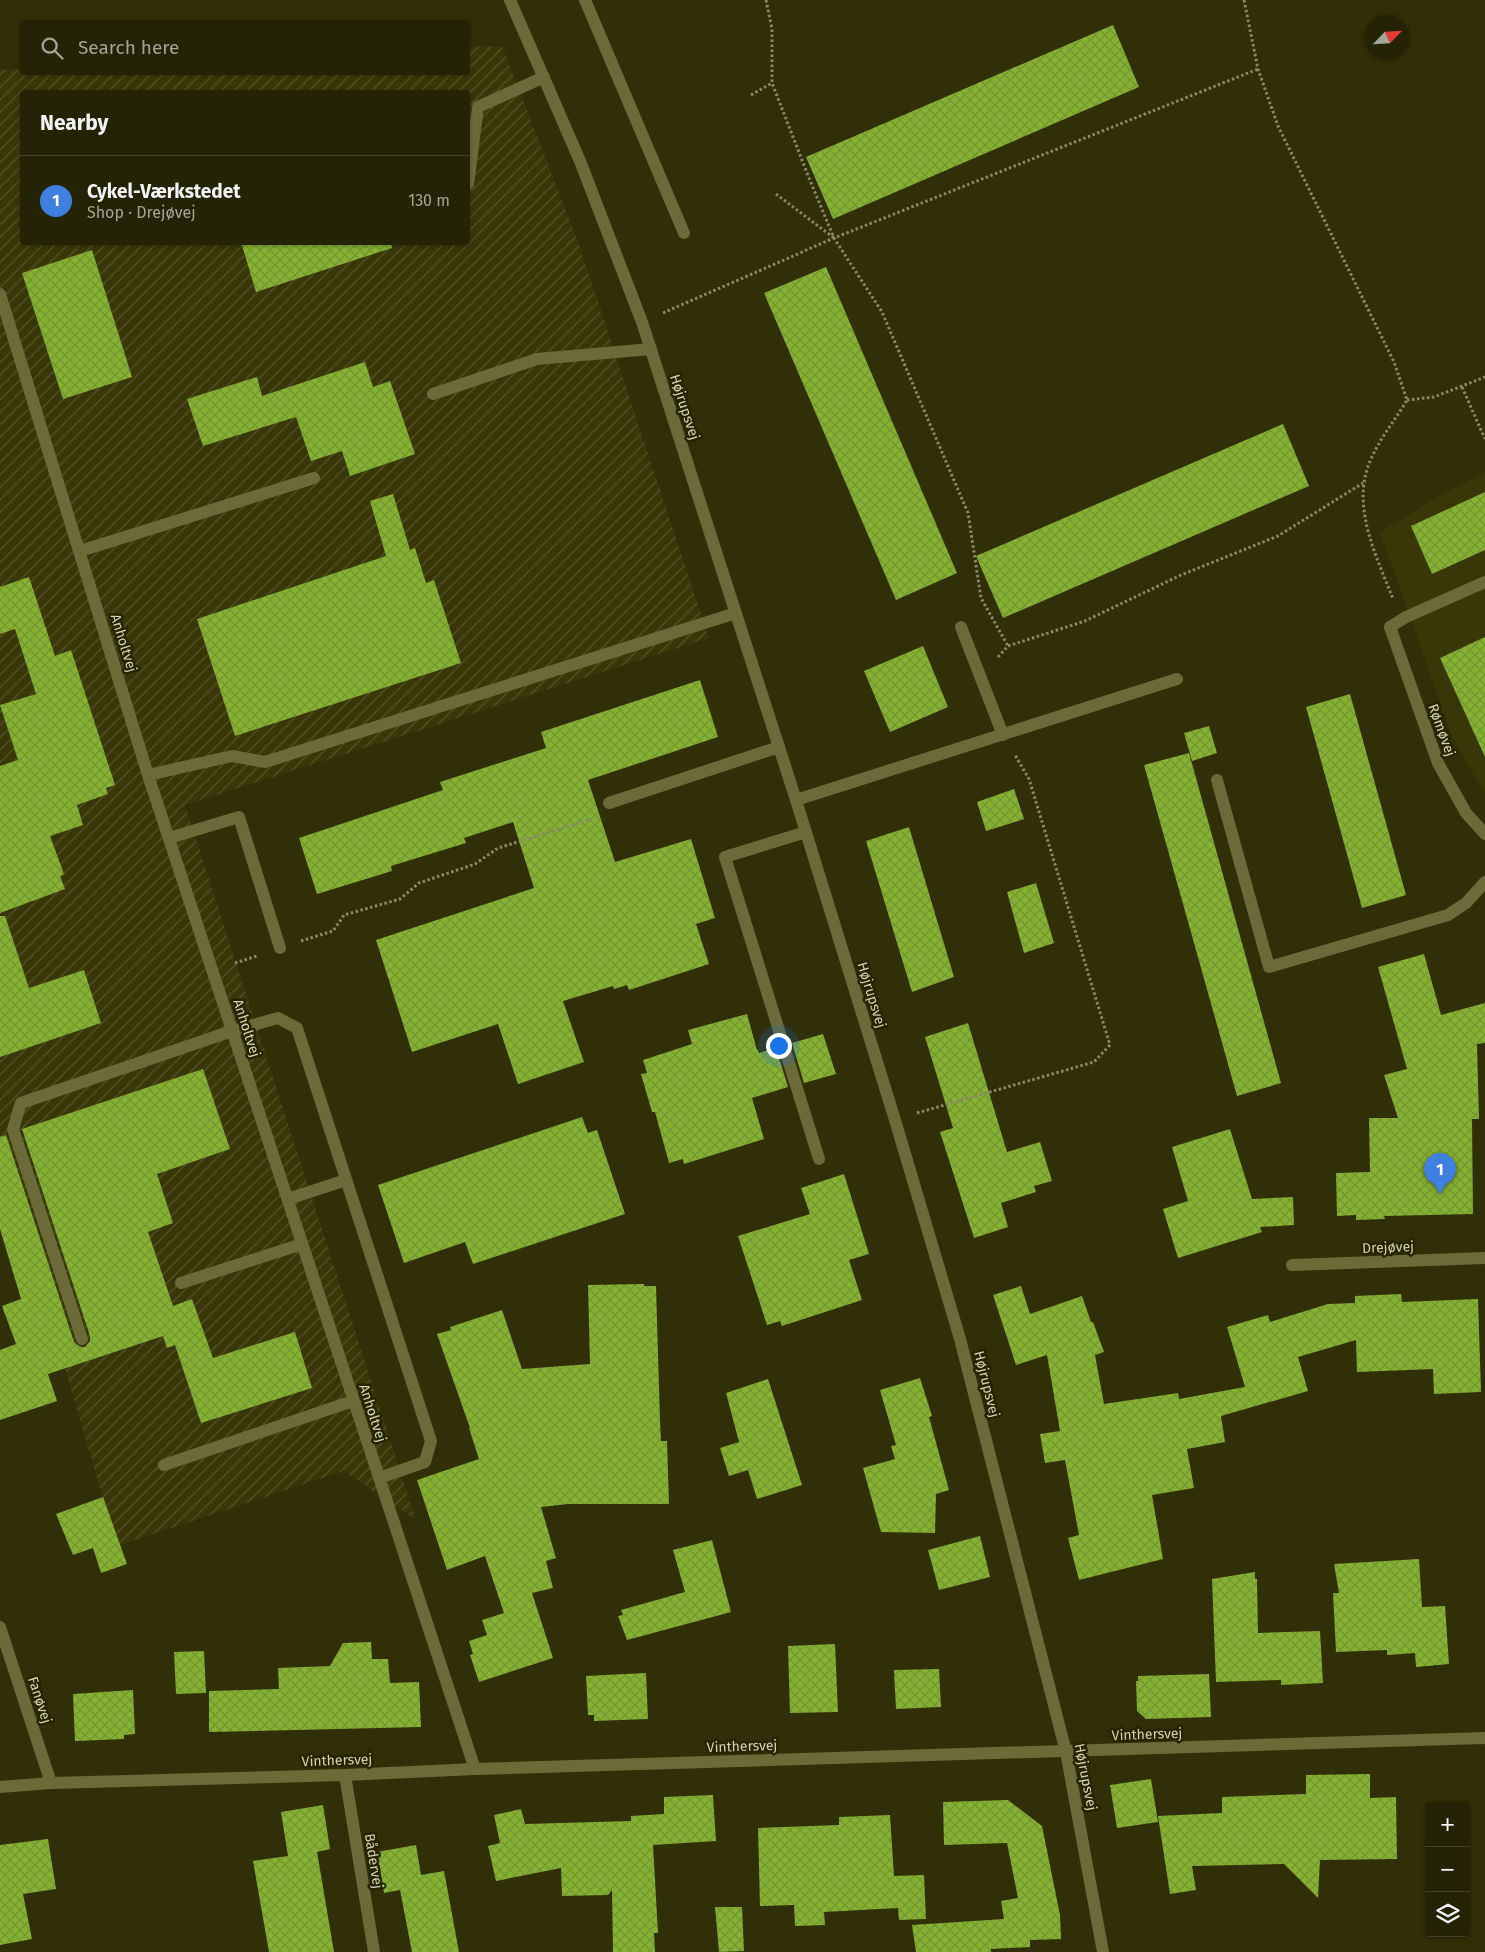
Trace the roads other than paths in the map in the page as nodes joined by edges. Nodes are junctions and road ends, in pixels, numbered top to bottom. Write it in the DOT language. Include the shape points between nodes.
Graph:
graph roads {
  1 [pos="510,0"];
  2 [pos="585,0"];
  3 [pos="544,77"];
  4 [pos="470,169"];
  5 [pos="684,233"];
  6 [pos="0,294"];
  7 [pos="650,350"];
  8 [pos="433,394"];
  9 [pos="314,478"];
  10 [pos="80,551"];
  11 [pos="1485,582"];
  12 [pos="736,614"];
  13 [pos="961,628"];
  14 [pos="1177,679"];
  15 [pos="1003,736"];
  16 [pos="779,748"];
  17 [pos="148,775"];
  18 [pos="1218,780"];
  19 [pos="796,800"];
  20 [pos="610,803"];
  21 [pos="806,832"];
  22 [pos="1485,834"];
  23 [pos="169,838"];
  24 [pos="1485,882"];
  25 [pos="280,948"];
  26 [pos="232,1031"];
  27 [pos="819,1159"];
  28 [pos="346,1180"];
  29 [pos="288,1200"];
  30 [pos="302,1244"];
  31 [pos="1485,1258"];
  32 [pos="1292,1265"];
  33 [pos="181,1283"];
  34 [pos="82,1339"];
  35 [pos="353,1401"];
  36 [pos="164,1465"];
  37 [pos="379,1478"];
  38 [pos="0,1626"];
  39 [pos="1485,1738"];
  40 [pos="1066,1752"];
  41 [pos="475,1769"];
  42 [pos="345,1775"];
  43 [pos="51,1784"];
  44 [pos="0,1787"];
  45 [pos="374,1952"];
  46 [pos="1104,1952"];
  1 -- 3 [label="street, Højrupsvej"];
  2 -- 5 [label="street"];
  3 -- 4 [label="street" via="478,107"];
  3 -- 7 [label="street, Højrupsvej" via="580,162"];
  6 -- 10 [label="street, Anholtvej"];
  7 -- 8 [label="street" via="537,359"];
  7 -- 12 [label="street, Højrupsvej"];
  9 -- 10 [label="street"];
  10 -- 17 [label="street, Anholtvej"];
  11 -- 22 [label="street, Rømøvej" via="1390,627 1438,763 1466,813"];
  12 -- 16 [label="street, Højrupsvej"];
  12 -- 17 [label="street" via="266,762 232,756"];
  13 -- 15 [label="street"];
  14 -- 15 [label="street"];
  15 -- 19 [label="street"];
  16 -- 19 [label="street, Højrupsvej"];
  16 -- 20 [label="street"];
  17 -- 23 [label="street, Anholtvej"];
  18 -- 24 [label="street" via="1269,967 1448,916 1466,903"];
  19 -- 21 [label="street, Højrupsvej"];
  21 -- 27 [label="street" via="725,857"];
  21 -- 40 [label="street, Højrupsvej" via="960,1339"];
  23 -- 25 [label="street" via="239,817"];
  23 -- 26 [label="street, Anholtvej"];
  26 -- 28 [label="street" via="278,1018 297,1028"];
  26 -- 29 [label="street, Anholtvej"];
  26 -- 34 [label="street" via="21,1103 13,1129"];
  28 -- 29 [label="street"];
  28 -- 37 [label="street" via="431,1441 425,1462"];
  29 -- 30 [label="street, Anholtvej"];
  30 -- 33 [label="street"];
  30 -- 35 [label="street, Anholtvej"];
  31 -- 32 [label="street, Drejøvej"];
  35 -- 36 [label="street"];
  35 -- 37 [label="street, Anholtvej"];
  37 -- 41 [label="street, Anholtvej"];
  38 -- 43 [label="street, Fanøvej"];
  39 -- 40 [label="street, Vinthersvej"];
  40 -- 41 [label="street, Vinthersvej"];
  40 -- 46 [label="street, Højrupsvej"];
  41 -- 42 [label="street, Vinthersvej"];
  42 -- 43 [label="street, Vinthersvej"];
  42 -- 45 [label="street, Bådervej"];
  43 -- 44 [label="street, Vinthersvej"];
}
